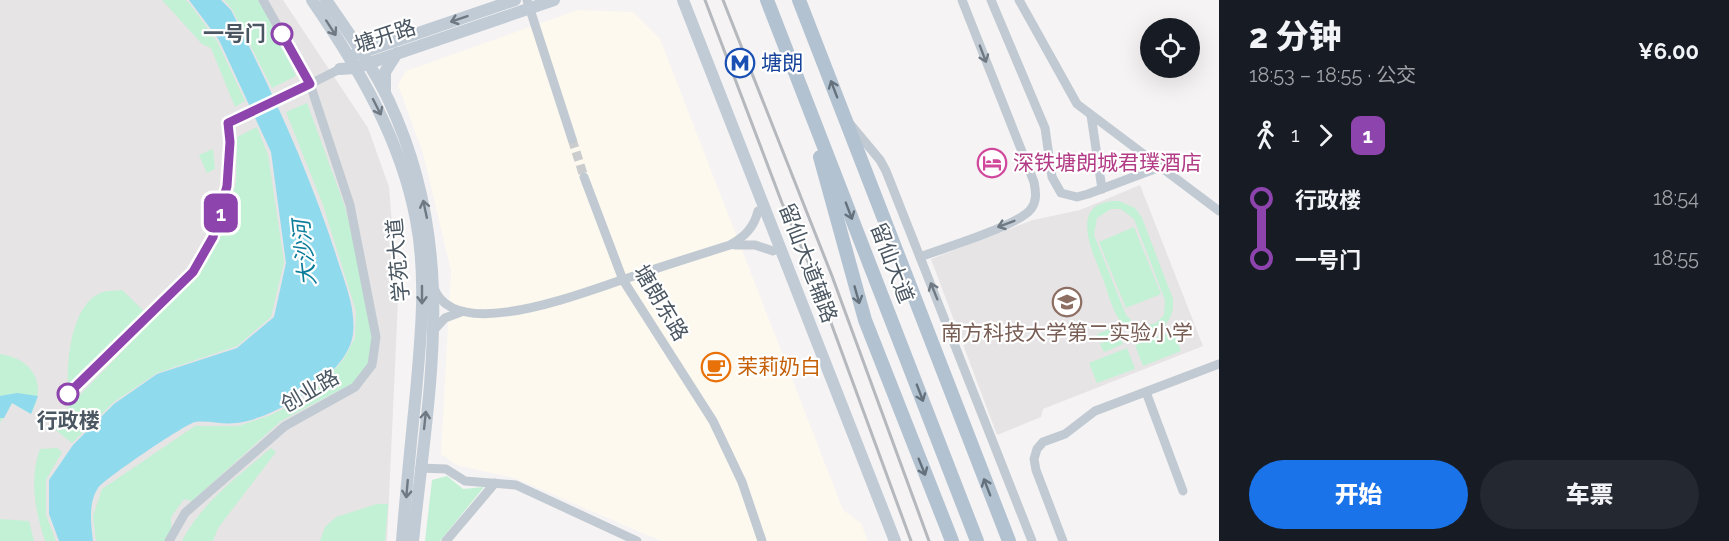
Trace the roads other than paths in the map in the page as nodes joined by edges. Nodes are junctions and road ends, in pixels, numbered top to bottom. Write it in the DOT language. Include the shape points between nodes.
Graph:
graph roads {
  1 [pos="263,0"];
  2 [pos="312,0"];
  3 [pos="326,0"];
  4 [pos="515,0"];
  5 [pos="554,0"];
  6 [pos="675,0"];
  7 [pos="683,0"];
  8 [pos="767,0"];
  9 [pos="800,0"];
  10 [pos="962,0"];
  11 [pos="991,0"];
  12 [pos="1019,0"];
  13 [pos="529,4"];
  14 [pos="397,53"];
  15 [pos="354,59"];
  16 [pos="368,63"];
  17 [pos="340,69"];
  18 [pos="797,77"];
  19 [pos="310,84"];
  20 [pos="385,93"];
  21 [pos="1091,115"];
  22 [pos="845,118"];
  23 [pos="572,139"];
  24 [pos="1160,166"];
  25 [pos="585,177"];
  26 [pos="1102,189"];
  27 [pos="1219,210"];
  28 [pos="758,211"];
  29 [pos="730,245"];
  30 [pos="773,251"];
  31 [pos="920,256"];
  32 [pos="623,279"];
  33 [pos="434,288"];
  34 [pos="461,312"];
  35 [pos="434,330"];
  36 [pos="1219,364"];
  37 [pos="1146,392"];
  38 [pos="420,468"];
  39 [pos="495,483"];
  40 [pos="1183,491"];
  41 [pos="169,541"];
  42 [pos="402,541"];
  43 [pos="413,541"];
  44 [pos="446,541"];
  45 [pos="637,541"];
  46 [pos="762,541"];
  47 [pos="887,541"];
  48 [pos="895,541"];
  49 [pos="952,541"];
  50 [pos="977,541"];
  51 [pos="1009,541"];
  52 [pos="1032,541"];
  53 [pos="1063,541"];
  1 -- 19 [label="street, 创业路"];
  2 -- 15 [label="main road, 学苑大道, one-way"];
  3 -- 15 [label="main road, 学苑大道"];
  4 -- 15 [label="main road, 塘开路, one-way"];
  5 -- 13 [label="main road, 塘开路"];
  6 -- 28 [label="main road, 留仙大道辅路"];
  7 -- 48 [label="main road, 留仙大道辅路"];
  8 -- 18 [label="main road, 留仙大道"];
  22 -- 9 [label="main road, 留仙大道, one-way"];
  10 -- 31 [label="street, one-way" via="1034,183 1035,202 1017,220"];
  11 -- 26 [label="street" via="1045,128 1055,186 1077,197"];
  12 -- 21 [label="street" via="1070,96"];
  13 -- 14 [label="main road, 塘开路"];
  13 -- 23 [label="street"];
  14 -- 16 [label="main road, 塘开路"];
  14 -- 20 [label="main road" via="385,72"];
  15 -- 16 [label="main road, 学苑大道"];
  15 -- 17 [label="main road, 塘开路"];
  15 -- 42 [label="main road, 学苑大道, one-way" via="398,156 419,239 422,324"];
  16 -- 20 [label="main road, 学苑大道"];
  17 -- 19 [label="street"];
  18 -- 49 [label="main road, one-way" via="860,303 884,374"];
  18 -- 50 [label="main road, 留仙大道, one-way"];
  19 -- 41 [label="street, 创业路" via="350,205 360,249 376,337 372,365 355,387 285,426 206,494 186,513"];
  33 -- 20 [label="main road, 学苑大道, one-way" via="431,241 421,190"];
  21 -- 24 [label="street"];
  21 -- 26 [label="street"];
  22 -- 31 [label="street" via="880,160"];
  51 -- 22 [label="main road, 留仙大道, one-way"];
  24 -- 26 [label="street"];
  24 -- 27 [label="street"];
  25 -- 32 [label="street, 塘朗东路"];
  28 -- 29 [label="street" via="751,229"];
  28 -- 30 [label="main road, 留仙大道辅路"];
  29 -- 30 [label="street" via="755,244"];
  29 -- 32 [label="street"];
  30 -- 47 [label="main road, 留仙大道辅路"];
  52 -- 31 [label="street, one-way"];
  32 -- 34 [label="street" via="533,308"];
  32 -- 46 [label="street, 塘朗东路" via="713,421 742,482"];
  33 -- 34 [label="street" via="441,300"];
  33 -- 35 [label="main road, 学苑大道"];
  34 -- 35 [label="street" via="445,318"];
  38 -- 35 [label="main road, 学苑大道, one-way"];
  36 -- 37 [label="street"];
  37 -- 40 [label="street"];
  37 -- 53 [label="street" via="1095,411 1037,449 1036,470"];
  38 -- 39 [label="street" via="446,469 465,481"];
  38 -- 43 [label="main road, 学苑大道"];
  39 -- 44 [label="street"];
  39 -- 45 [label="street" via="516,485"];
}
